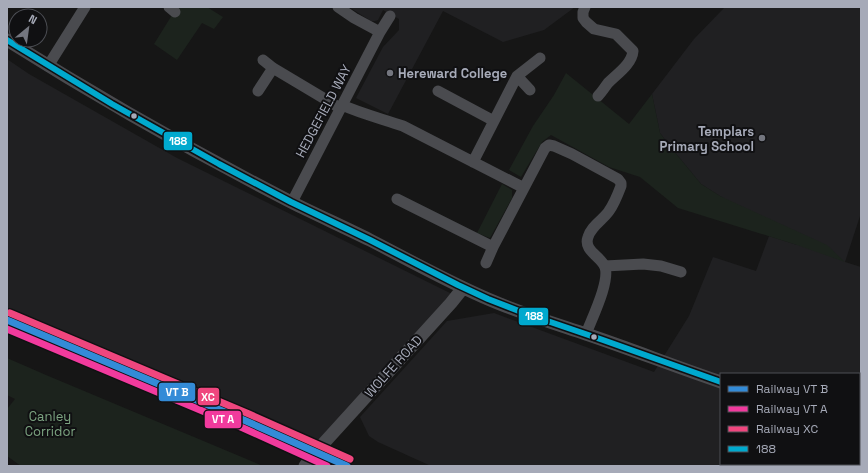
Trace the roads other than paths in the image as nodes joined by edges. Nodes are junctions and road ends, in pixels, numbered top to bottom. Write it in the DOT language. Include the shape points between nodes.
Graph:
graph roads {
  1 [pos="85,7"];
  2 [pos="338,7"];
  3 [pos="585,7"];
  4 [pos="390,16"];
  5 [pos="380,32"];
  6 [pos="7,40"];
  7 [pos="540,58"];
  8 [pos="263,60"];
  9 [pos="48,66"];
  10 [pos="274,68"];
  11 [pos="517,76"];
  12 [pos="530,90"];
  13 [pos="258,91"];
  14 [pos="438,91"];
  15 [pos="598,96"];
  16 [pos="341,106"];
  17 [pos="494,121"];
  18 [pos="473,162"];
  19 [pos="524,188"];
  20 [pos="397,199"];
  21 [pos="292,202"];
  22 [pos="493,247"];
  23 [pos="486,263"];
  24 [pos="605,266"];
  25 [pos="681,272"];
  26 [pos="463,288"];
  27 [pos="586,334"];
  28 [pos="720,382"];
  29 [pos="323,444"];
  1 -- 9 [label="street"];
  2 -- 5 [label="street"];
  3 -- 15 [label="street" via="583,18 586,22 594,29 616,34 633,51 628,63 608,82"];
  4 -- 5 [label="street, HEDGEFIELD WAY"];
  5 -- 16 [label="street, HEDGEFIELD WAY"];
  6 -- 9 [label="street"];
  7 -- 11 [label="street"];
  8 -- 10 [label="street"];
  9 -- 21 [label="street" via="132,116"];
  10 -- 13 [label="street"];
  10 -- 16 [label="street"];
  11 -- 12 [label="street"];
  11 -- 17 [label="street"];
  14 -- 17 [label="street"];
  16 -- 18 [label="street" via="404,126"];
  16 -- 21 [label="street, HEDGEFIELD WAY"];
  17 -- 18 [label="street"];
  18 -- 19 [label="street"];
  19 -- 22 [label="street"];
  19 -- 24 [label="street" via="549,145 572,154 618,179 622,186 610,210 588,236 587,244"];
  20 -- 22 [label="street"];
  21 -- 26 [label="street"];
  22 -- 23 [label="street"];
  24 -- 25 [label="street" via="643,264"];
  24 -- 27 [label="street" via="606,276 602,292"];
  26 -- 27 [label="street" via="520,312"];
  26 -- 29 [label="street, WOLFE ROAD"];
  27 -- 28 [label="street"];
}
